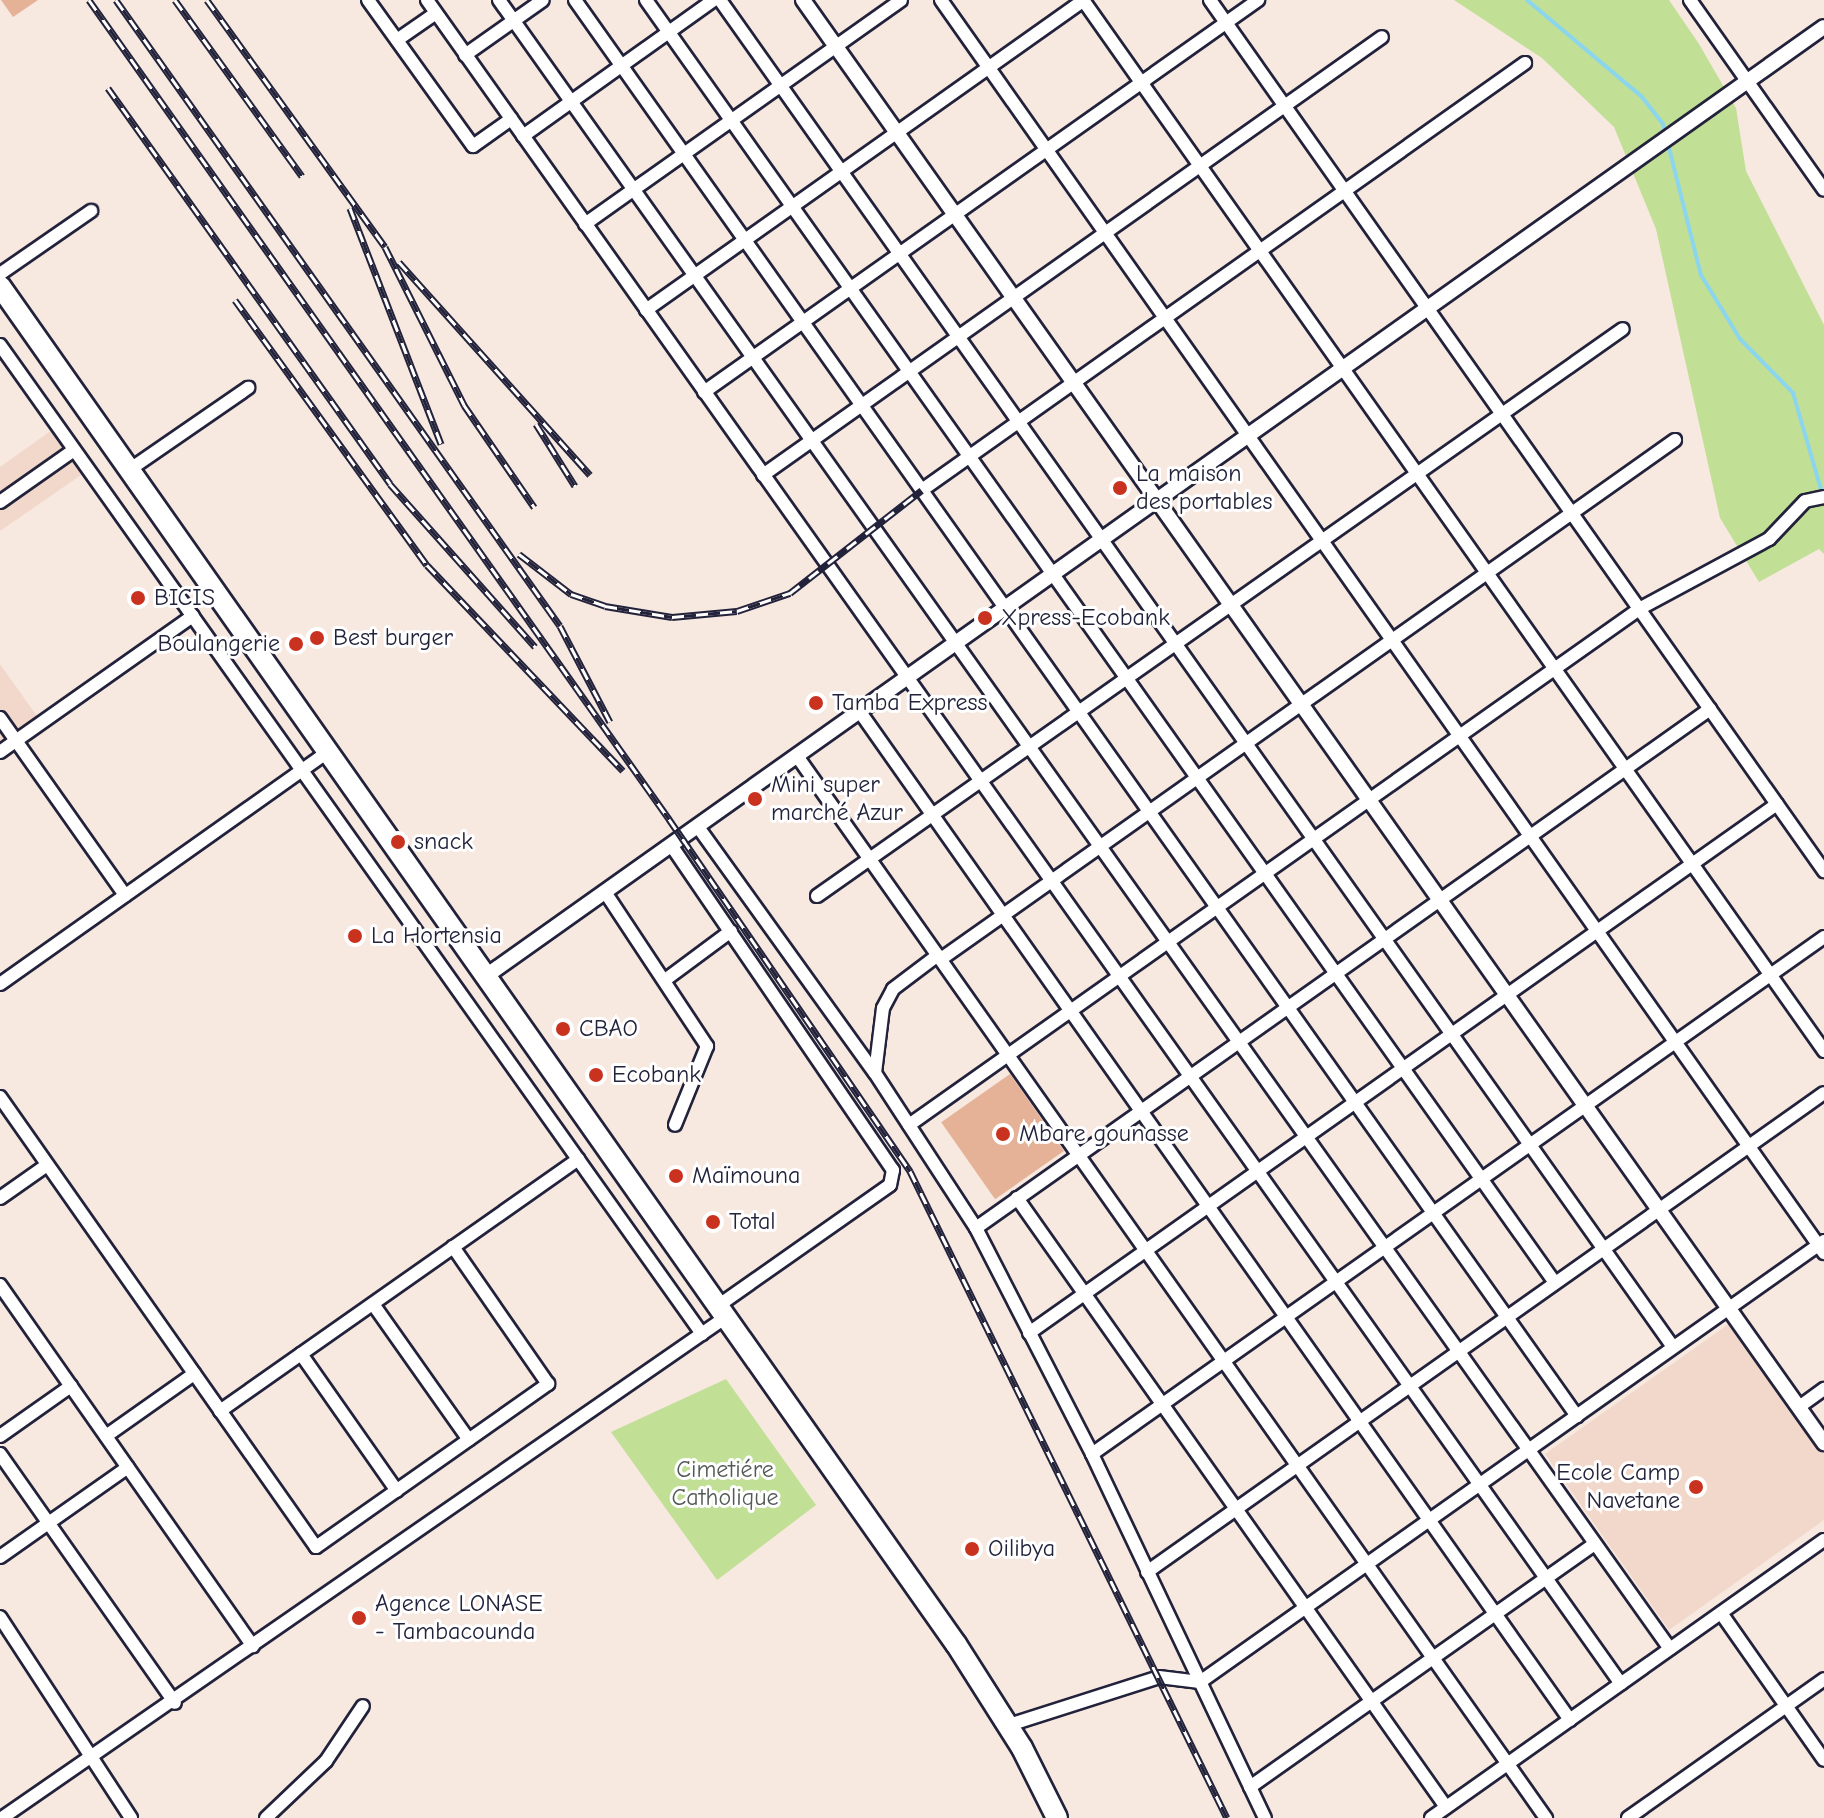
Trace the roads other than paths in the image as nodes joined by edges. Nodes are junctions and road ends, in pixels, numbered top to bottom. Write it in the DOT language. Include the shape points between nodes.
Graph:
graph roads {
  1 [pos="368,0"];
  2 [pos="427,0"];
  3 [pos="499,0"];
  4 [pos="543,0"];
  5 [pos="575,0"];
  6 [pos="646,0"];
  7 [pos="717,0"];
  8 [pos="803,0"];
  9 [pos="901,0"];
  10 [pos="941,0"];
  11 [pos="1084,0"];
  12 [pos="1210,0"];
  13 [pos="1258,0"];
  14 [pos="1690,0"];
  15 [pos="436,13"];
  16 [pos="513,21"];
  17 [pos="1226,22"];
  18 [pos="1824,27"];
  19 [pos="669,32"];
  20 [pos="1382,37"];
  21 [pos="397,40"];
  22 [pos="835,45"];
  23 [pos="465,55"];
  24 [pos="1525,63"];
  25 [pos="622,66"];
  26 [pos="989,68"];
  27 [pos="1747,81"];
  28 [pos="1141,82"];
  29 [pos="780,86"];
  30 [pos="571,102"];
  31 [pos="1285,106"];
  32 [pos="511,119"];
  33 [pos="732,120"];
  34 [pos="897,132"];
  35 [pos="523,136"];
  36 [pos="1047,150"];
  37 [pos="684,154"];
  38 [pos="1200,166"];
  39 [pos="842,172"];
  40 [pos="1823,187"];
  41 [pos="634,190"];
  42 [pos="1344,190"];
  43 [pos="793,206"];
  44 [pos="91,211"];
  45 [pos="955,214"];
  46 [pos="585,224"];
  47 [pos="1105,233"];
  48 [pos="745,240"];
  49 [pos="1260,250"];
  50 [pos="899,254"];
  51 [pos="0,274"];
  52 [pos="695,276"];
  53 [pos="0,286"];
  54 [pos="851,288"];
  55 [pos="1014,297"];
  56 [pos="1428,309"];
  57 [pos="646,310"];
  58 [pos="1165,317"];
  59 [pos="803,322"];
  60 [pos="1623,329"];
  61 [pos="958,337"];
  62 [pos="0,345"];
  63 [pos="752,358"];
  64 [pos="1344,369"];
  65 [pos="909,371"];
  66 [pos="1074,382"];
  67 [pos="248,388"];
  68 [pos="704,392"];
  69 [pos="862,405"];
  70 [pos="1502,414"];
  71 [pos="1018,421"];
  72 [pos="1249,437"];
  73 [pos="1675,440"];
  74 [pos="811,441"];
  75 [pos="74,450"];
  76 [pos="969,456"];
  77 [pos="129,470"];
  78 [pos="1417,474"];
  79 [pos="763,475"];
  80 [pos="922,490"];
  81 [pos="1824,497"];
  82 [pos="1158,501"];
  83 [pos="0,502"];
  84 [pos="1572,513"];
  85 [pos="1102,540"];
  86 [pos="1323,541"];
  87 [pos="1487,573"];
  88 [pos="1053,575"];
  89 [pos="1232,606"];
  90 [pos="1006,608"];
  91 [pos="1639,609"];
  92 [pos="193,616"];
  93 [pos="1392,640"];
  94 [pos="956,644"];
  95 [pos="1176,645"];
  96 [pos="1554,669"];
  97 [pos="908,678"];
  98 [pos="1127,679"];
  99 [pos="1302,704"];
  100 [pos="1710,709"];
  101 [pos="860,712"];
  102 [pos="1080,713"];
  103 [pos="0,718"];
  104 [pos="1460,736"];
  105 [pos="16,741"];
  106 [pos="1246,744"];
  107 [pos="1030,748"];
  108 [pos="0,752"];
  109 [pos="328,752"];
  110 [pos="797,756"];
  111 [pos="1625,768"];
  112 [pos="302,770"];
  113 [pos="1197,778"];
  114 [pos="982,783"];
  115 [pos="1369,800"];
  116 [pos="1777,804"];
  117 [pos="1149,812"];
  118 [pos="934,816"];
  119 [pos="698,827"];
  120 [pos="1530,836"];
  121 [pos="1314,839"];
  122 [pos="671,845"];
  123 [pos="1100,847"];
  124 [pos="871,861"];
  125 [pos="1692,864"];
  126 [pos="1824,871"];
  127 [pos="1265,874"];
  128 [pos="1051,881"];
  129 [pos="605,892"];
  130 [pos="125,895"];
  131 [pos="817,896"];
  132 [pos="1440,900"];
  133 [pos="1217,907"];
  134 [pos="1004,915"];
  135 [pos="731,931"];
  136 [pos="1597,931"];
  137 [pos="1824,937"];
  138 [pos="1384,939"];
  139 [pos="1168,942"];
  140 [pos="939,957"];
  141 [pos="1336,973"];
  142 [pos="1770,975"];
  143 [pos="486,976"];
  144 [pos="1120,977"];
  145 [pos="665,980"];
  146 [pos="0,984"];
  147 [pos="1507,995"];
  148 [pos="1288,1007"];
  149 [pos="1071,1011"];
  150 [pos="1451,1034"];
  151 [pos="1238,1042"];
  152 [pos="1675,1042"];
  153 [pos="1824,1051"];
  154 [pos="1008,1055"];
  155 [pos="1403,1068"];
  156 [pos="875,1073"];
  157 [pos="1190,1076"];
  158 [pos="1824,1093"];
  159 [pos="0,1097"];
  160 [pos="1355,1102"];
  161 [pos="1585,1105"];
  162 [pos="1141,1110"];
  163 [pos="675,1125"];
  164 [pos="909,1125"];
  165 [pos="1306,1137"];
  166 [pos="1530,1145"];
  167 [pos="1749,1146"];
  168 [pos="1078,1155"];
  169 [pos="578,1159"];
  170 [pos="47,1165"];
  171 [pos="1257,1171"];
  172 [pos="1481,1179"];
  173 [pos="0,1198"];
  174 [pos="1017,1198"];
  175 [pos="1208,1206"];
  176 [pos="1659,1209"];
  177 [pos="1433,1213"];
  178 [pos="976,1228"];
  179 [pos="1822,1246"];
  180 [pos="453,1247"];
  181 [pos="1384,1247"];
  182 [pos="1603,1249"];
  183 [pos="1145,1250"];
  184 [pos="1336,1282"];
  185 [pos="1555,1283"];
  186 [pos="0,1285"];
  187 [pos="1084,1293"];
  188 [pos="373,1304"];
  189 [pos="1728,1308"];
  190 [pos="722,1312"];
  191 [pos="1286,1317"];
  192 [pos="1507,1317"];
  193 [pos="1029,1333"];
  194 [pos="702,1334"];
  195 [pos="1673,1347"];
  196 [pos="1458,1351"];
  197 [pos="301,1354"];
  198 [pos="1224,1361"];
  199 [pos="194,1374"];
  200 [pos="71,1386"];
  201 [pos="1410,1386"];
  202 [pos="1824,1389"];
  203 [pos="1162,1405"];
  204 [pos="1799,1407"];
  205 [pos="220,1411"];
  206 [pos="1577,1416"];
  207 [pos="1360,1421"];
  208 [pos="0,1436"];
  209 [pos="106,1436"];
  210 [pos="469,1440"];
  211 [pos="1824,1443"];
  212 [pos="1528,1450"];
  213 [pos="0,1454"];
  214 [pos="1092,1454"];
  215 [pos="1297,1465"];
  216 [pos="128,1467"];
  217 [pos="1479,1484"];
  218 [pos="397,1491"];
  219 [pos="1236,1509"];
  220 [pos="1429,1520"];
  221 [pos="48,1523"];
  222 [pos="1824,1540"];
  223 [pos="1595,1544"];
  224 [pos="0,1557"];
  225 [pos="1367,1564"];
  226 [pos="1147,1572"];
  227 [pos="1546,1578"];
  228 [pos="1305,1608"];
  229 [pos="1721,1613"];
  230 [pos="1496,1614"];
  231 [pos="0,1617"];
  232 [pos="253,1646"];
  233 [pos="1670,1649"];
  234 [pos="1433,1658"];
  235 [pos="1824,1679"];
  236 [pos="1200,1682"];
  237 [pos="1621,1684"];
  238 [pos="1371,1702"];
  239 [pos="175,1703"];
  240 [pos="363,1706"];
  241 [pos="1786,1706"];
  242 [pos="1570,1720"];
  243 [pos="1009,1725"];
  244 [pos="89,1754"];
  245 [pos="1824,1760"];
  246 [pos="1508,1764"];
  247 [pos="1250,1787"];
  248 [pos="1446,1807"];
  249 [pos="3,1812"];
  250 [pos="131,1818"];
  251 [pos="266,1818"];
  252 [pos="1057,1818"];
  253 [pos="1265,1818"];
  254 [pos="1431,1818"];
  255 [pos="1546,1818"];
  256 [pos="1628,1818"];
  1 -- 21 [label="street"];
  2 -- 15 [label="street"];
  3 -- 16 [label="street"];
  4 -- 16 [label="street"];
  5 -- 25 [label="street"];
  6 -- 19 [label="street"];
  7 -- 19 [label="street"];
  7 -- 29 [label="street"];
  8 -- 22 [label="street"];
  9 -- 22 [label="street"];
  10 -- 26 [label="street"];
  11 -- 26 [label="street"];
  11 -- 28 [label="street"];
  12 -- 17 [label="street"];
  13 -- 17 [label="street"];
  14 -- 27 [label="street"];
  15 -- 21 [label="street"];
  15 -- 23 [label="street"];
  16 -- 23 [label="street"];
  16 -- 30 [label="street"];
  17 -- 28 [label="street"];
  17 -- 31 [label="street"];
  18 -- 27 [label="street"];
  19 -- 25 [label="street"];
  19 -- 33 [label="street"];
  20 -- 31 [label="street"];
  21 -- 32 [label="street" via="473,146"];
  22 -- 29 [label="street"];
  22 -- 34 [label="street"];
  23 -- 32 [label="street"];
  24 -- 42 [label="street"];
  25 -- 30 [label="street"];
  25 -- 37 [label="street"];
  26 -- 34 [label="street"];
  26 -- 36 [label="street"];
  27 -- 40 [label="street"];
  27 -- 56 [label="street"];
  28 -- 36 [label="street"];
  28 -- 38 [label="street"];
  29 -- 33 [label="street"];
  29 -- 39 [label="street"];
  30 -- 35 [label="street"];
  30 -- 41 [label="street"];
  31 -- 38 [label="street"];
  31 -- 42 [label="street"];
  32 -- 35 [label="street"];
  33 -- 37 [label="street"];
  33 -- 43 [label="street"];
  34 -- 39 [label="street"];
  34 -- 45 [label="street"];
  35 -- 46 [label="street"];
  36 -- 45 [label="street"];
  36 -- 47 [label="street"];
  37 -- 41 [label="street"];
  37 -- 48 [label="street"];
  38 -- 47 [label="street"];
  38 -- 49 [label="street"];
  39 -- 43 [label="street"];
  39 -- 50 [label="street"];
  41 -- 46 [label="street"];
  41 -- 52 [label="street"];
  42 -- 49 [label="street"];
  42 -- 56 [label="street"];
  43 -- 48 [label="street"];
  43 -- 54 [label="street"];
  44 -- 51 [label="street"];
  45 -- 50 [label="street"];
  45 -- 55 [label="street"];
  46 -- 57 [label="street"];
  47 -- 55 [label="street"];
  47 -- 58 [label="street"];
  48 -- 52 [label="street"];
  48 -- 59 [label="street"];
  49 -- 58 [label="street"];
  49 -- 64 [label="street"];
  50 -- 54 [label="street"];
  50 -- 61 [label="street"];
  52 -- 57 [label="street"];
  52 -- 63 [label="street"];
  53 -- 77 [label="highway"];
  54 -- 59 [label="street"];
  54 -- 65 [label="street"];
  55 -- 61 [label="street"];
  55 -- 66 [label="street"];
  56 -- 64 [label="street"];
  56 -- 70 [label="street"];
  57 -- 68 [label="street"];
  58 -- 66 [label="street"];
  58 -- 72 [label="street"];
  59 -- 63 [label="street"];
  59 -- 69 [label="street"];
  60 -- 70 [label="street"];
  61 -- 65 [label="street"];
  61 -- 71 [label="street"];
  62 -- 75 [label="street"];
  63 -- 68 [label="street"];
  63 -- 74 [label="street"];
  64 -- 72 [label="street"];
  64 -- 78 [label="street"];
  65 -- 69 [label="street"];
  65 -- 76 [label="street"];
  66 -- 71 [label="street"];
  66 -- 82 [label="street"];
  67 -- 77 [label="street"];
  68 -- 79 [label="street"];
  69 -- 74 [label="street"];
  69 -- 80 [label="street"];
  70 -- 78 [label="street"];
  70 -- 84 [label="street"];
  71 -- 76 [label="street"];
  71 -- 85 [label="street"];
  72 -- 82 [label="street"];
  72 -- 86 [label="street"];
  73 -- 84 [label="street"];
  74 -- 79 [label="street"];
  74 -- 94 [label="street"];
  75 -- 83 [label="street"];
  75 -- 92 [label="street"];
  76 -- 80 [label="street"];
  76 -- 88 [label="street"];
  77 -- 109 [label="highway"];
  78 -- 86 [label="street"];
  78 -- 87 [label="street"];
  79 -- 97 [label="street"];
  80 -- 90 [label="street"];
  81 -- 91 [label="street" via="1805,501 1769,539"];
  82 -- 85 [label="street"];
  82 -- 89 [label="street"];
  84 -- 87 [label="street"];
  84 -- 91 [label="street"];
  85 -- 88 [label="street"];
  85 -- 95 [label="street"];
  86 -- 89 [label="street"];
  86 -- 93 [label="street"];
  87 -- 93 [label="street"];
  87 -- 96 [label="street"];
  88 -- 90 [label="street"];
  88 -- 98 [label="street"];
  89 -- 95 [label="street"];
  89 -- 99 [label="street"];
  90 -- 94 [label="street"];
  90 -- 102 [label="street"];
  91 -- 96 [label="street"];
  91 -- 100 [label="street"];
  92 -- 105 [label="street"];
  92 -- 112 [label="street"];
  93 -- 99 [label="street"];
  93 -- 104 [label="street"];
  94 -- 97 [label="street"];
  94 -- 107 [label="street"];
  95 -- 98 [label="street"];
  95 -- 106 [label="street"];
  96 -- 104 [label="street"];
  96 -- 111 [label="street"];
  97 -- 101 [label="street"];
  97 -- 114 [label="street"];
  98 -- 102 [label="street"];
  98 -- 113 [label="street"];
  99 -- 106 [label="street"];
  99 -- 115 [label="street"];
  100 -- 111 [label="street"];
  100 -- 116 [label="street"];
  101 -- 110 [label="street"];
  101 -- 118 [label="street"];
  102 -- 107 [label="street"];
  102 -- 117 [label="street"];
  103 -- 105 [label="street"];
  104 -- 115 [label="street"];
  104 -- 120 [label="street"];
  105 -- 108 [label="street"];
  105 -- 130 [label="street"];
  106 -- 113 [label="street"];
  106 -- 121 [label="street"];
  107 -- 114 [label="street"];
  107 -- 123 [label="street"];
  109 -- 112 [label="street"];
  109 -- 143 [label="highway"];
  110 -- 119 [label="street"];
  110 -- 124 [label="street"];
  111 -- 120 [label="street"];
  111 -- 125 [label="street"];
  112 -- 130 [label="street"];
  112 -- 169 [label="street"];
  113 -- 117 [label="street"];
  113 -- 127 [label="street"];
  114 -- 118 [label="street"];
  114 -- 128 [label="street"];
  115 -- 121 [label="street"];
  115 -- 132 [label="street"];
  116 -- 125 [label="street"];
  116 -- 126 [label="street"];
  117 -- 123 [label="street"];
  117 -- 133 [label="street"];
  118 -- 124 [label="street"];
  118 -- 134 [label="street"];
  119 -- 122 [label="street"];
  119 -- 156 [label="street"];
  120 -- 132 [label="street"];
  120 -- 136 [label="street"];
  121 -- 127 [label="street"];
  121 -- 138 [label="street"];
  122 -- 129 [label="street"];
  122 -- 135 [label="street"];
  123 -- 128 [label="street"];
  123 -- 139 [label="street"];
  124 -- 131 [label="street"];
  124 -- 140 [label="street"];
  125 -- 136 [label="street"];
  125 -- 142 [label="street"];
  127 -- 133 [label="street"];
  127 -- 141 [label="street"];
  128 -- 134 [label="street"];
  128 -- 144 [label="street"];
  129 -- 143 [label="street"];
  129 -- 145 [label="street"];
  130 -- 146 [label="street"];
  132 -- 138 [label="street"];
  132 -- 147 [label="street"];
  133 -- 139 [label="street"];
  133 -- 148 [label="street"];
  134 -- 140 [label="street"];
  134 -- 149 [label="street"];
  135 -- 145 [label="street"];
  135 -- 190 [label="street" via="893,1170 890,1185"];
  136 -- 147 [label="street"];
  136 -- 152 [label="street"];
  137 -- 142 [label="street"];
  138 -- 141 [label="street"];
  138 -- 150 [label="street"];
  139 -- 144 [label="street"];
  139 -- 151 [label="street"];
  140 -- 154 [label="street"];
  140 -- 156 [label="street" via="893,989 883,1008"];
  141 -- 148 [label="street"];
  141 -- 155 [label="street"];
  142 -- 152 [label="street"];
  142 -- 153 [label="street"];
  143 -- 190 [label="highway"];
  144 -- 149 [label="street"];
  144 -- 157 [label="street"];
  145 -- 163 [label="street" via="708,1052"];
  147 -- 150 [label="street"];
  147 -- 161 [label="street"];
  148 -- 151 [label="street"];
  148 -- 160 [label="street"];
  149 -- 154 [label="street"];
  149 -- 162 [label="street"];
  150 -- 155 [label="street"];
  150 -- 166 [label="street"];
  151 -- 157 [label="street"];
  151 -- 165 [label="street"];
  152 -- 161 [label="street"];
  152 -- 167 [label="street"];
  154 -- 164 [label="street"];
  154 -- 168 [label="street"];
  155 -- 160 [label="street"];
  155 -- 172 [label="street"];
  156 -- 164 [label="street"];
  157 -- 162 [label="street"];
  157 -- 171 [label="street"];
  158 -- 167 [label="street"];
  159 -- 170 [label="street"];
  160 -- 165 [label="street"];
  160 -- 177 [label="street"];
  161 -- 166 [label="street"];
  161 -- 176 [label="street"];
  162 -- 168 [label="street"];
  162 -- 175 [label="street"];
  164 -- 178 [label="street"];
  165 -- 171 [label="street"];
  165 -- 181 [label="street"];
  166 -- 172 [label="street"];
  166 -- 182 [label="street"];
  167 -- 176 [label="street"];
  167 -- 179 [label="street"];
  168 -- 174 [label="street"];
  168 -- 183 [label="street"];
  169 -- 180 [label="street"];
  169 -- 194 [label="street"];
  170 -- 173 [label="street"];
  170 -- 199 [label="street"];
  171 -- 175 [label="street"];
  171 -- 184 [label="street"];
  172 -- 177 [label="street"];
  172 -- 185 [label="street"];
  174 -- 178 [label="street"];
  174 -- 187 [label="street"];
  175 -- 183 [label="street"];
  175 -- 191 [label="street"];
  176 -- 182 [label="street"];
  176 -- 189 [label="street"];
  177 -- 181 [label="street"];
  177 -- 192 [label="street"];
  178 -- 193 [label="street"];
  179 -- 189 [label="street"];
  180 -- 188 [label="street"];
  180 -- 210 [label="street" via="548,1384"];
  181 -- 184 [label="street"];
  181 -- 196 [label="street"];
  182 -- 185 [label="street"];
  182 -- 195 [label="street"];
  183 -- 187 [label="street"];
  183 -- 198 [label="street"];
  184 -- 191 [label="street"];
  184 -- 201 [label="street"];
  185 -- 192 [label="street"];
  186 -- 200 [label="street"];
  187 -- 193 [label="street"];
  187 -- 203 [label="street"];
  188 -- 197 [label="street"];
  188 -- 210 [label="street"];
  189 -- 195 [label="street"];
  189 -- 204 [label="street"];
  190 -- 194 [label="street"];
  190 -- 243 [label="highway"];
  191 -- 198 [label="street"];
  191 -- 207 [label="street"];
  192 -- 196 [label="street"];
  192 -- 206 [label="street"];
  193 -- 214 [label="street"];
  194 -- 232 [label="street"];
  195 -- 206 [label="street"];
  196 -- 201 [label="street"];
  196 -- 212 [label="street"];
  197 -- 205 [label="street"];
  197 -- 218 [label="street"];
  198 -- 203 [label="street"];
  198 -- 215 [label="street"];
  199 -- 205 [label="street"];
  199 -- 209 [label="street"];
  200 -- 208 [label="street"];
  200 -- 209 [label="street"];
  201 -- 207 [label="street"];
  201 -- 217 [label="street"];
  202 -- 204 [label="street"];
  203 -- 214 [label="street"];
  203 -- 219 [label="street"];
  204 -- 211 [label="street"];
  205 -- 218 [label="street" via="316,1547"];
  206 -- 212 [label="street"];
  207 -- 215 [label="street"];
  207 -- 220 [label="street"];
  209 -- 216 [label="street"];
  210 -- 218 [label="street"];
  212 -- 217 [label="street"];
  212 -- 223 [label="street"];
  213 -- 221 [label="street"];
  214 -- 226 [label="street"];
  215 -- 219 [label="street"];
  215 -- 225 [label="street"];
  216 -- 221 [label="street"];
  216 -- 232 [label="street"];
  217 -- 220 [label="street"];
  217 -- 227 [label="street"];
  219 -- 226 [label="street"];
  219 -- 228 [label="street"];
  220 -- 225 [label="street"];
  220 -- 230 [label="street"];
  221 -- 224 [label="street"];
  221 -- 239 [label="street"];
  222 -- 229 [label="street"];
  223 -- 227 [label="street"];
  223 -- 233 [label="street"];
  225 -- 228 [label="street"];
  225 -- 234 [label="street"];
  226 -- 236 [label="street"];
  227 -- 230 [label="street"];
  227 -- 237 [label="street"];
  228 -- 236 [label="street"];
  228 -- 238 [label="street"];
  229 -- 233 [label="street"];
  229 -- 241 [label="street"];
  230 -- 234 [label="street"];
  230 -- 242 [label="street"];
  231 -- 244 [label="street"];
  232 -- 239 [label="street"];
  233 -- 237 [label="street"];
  234 -- 238 [label="street"];
  234 -- 246 [label="street"];
  235 -- 241 [label="street"];
  236 -- 243 [label="street" via="1159,1677"];
  236 -- 247 [label="street"];
  237 -- 242 [label="street"];
  238 -- 247 [label="street"];
  238 -- 248 [label="street"];
  239 -- 244 [label="street"];
  240 -- 251 [label="street" via="326,1761"];
  241 -- 245 [label="street"];
  241 -- 256 [label="street"];
  242 -- 246 [label="street"];
  243 -- 252 [label="highway"];
  244 -- 249 [label="street"];
  244 -- 250 [label="street"];
  246 -- 248 [label="street"];
  246 -- 255 [label="street"];
  247 -- 253 [label="street"];
  248 -- 254 [label="street"];
}
